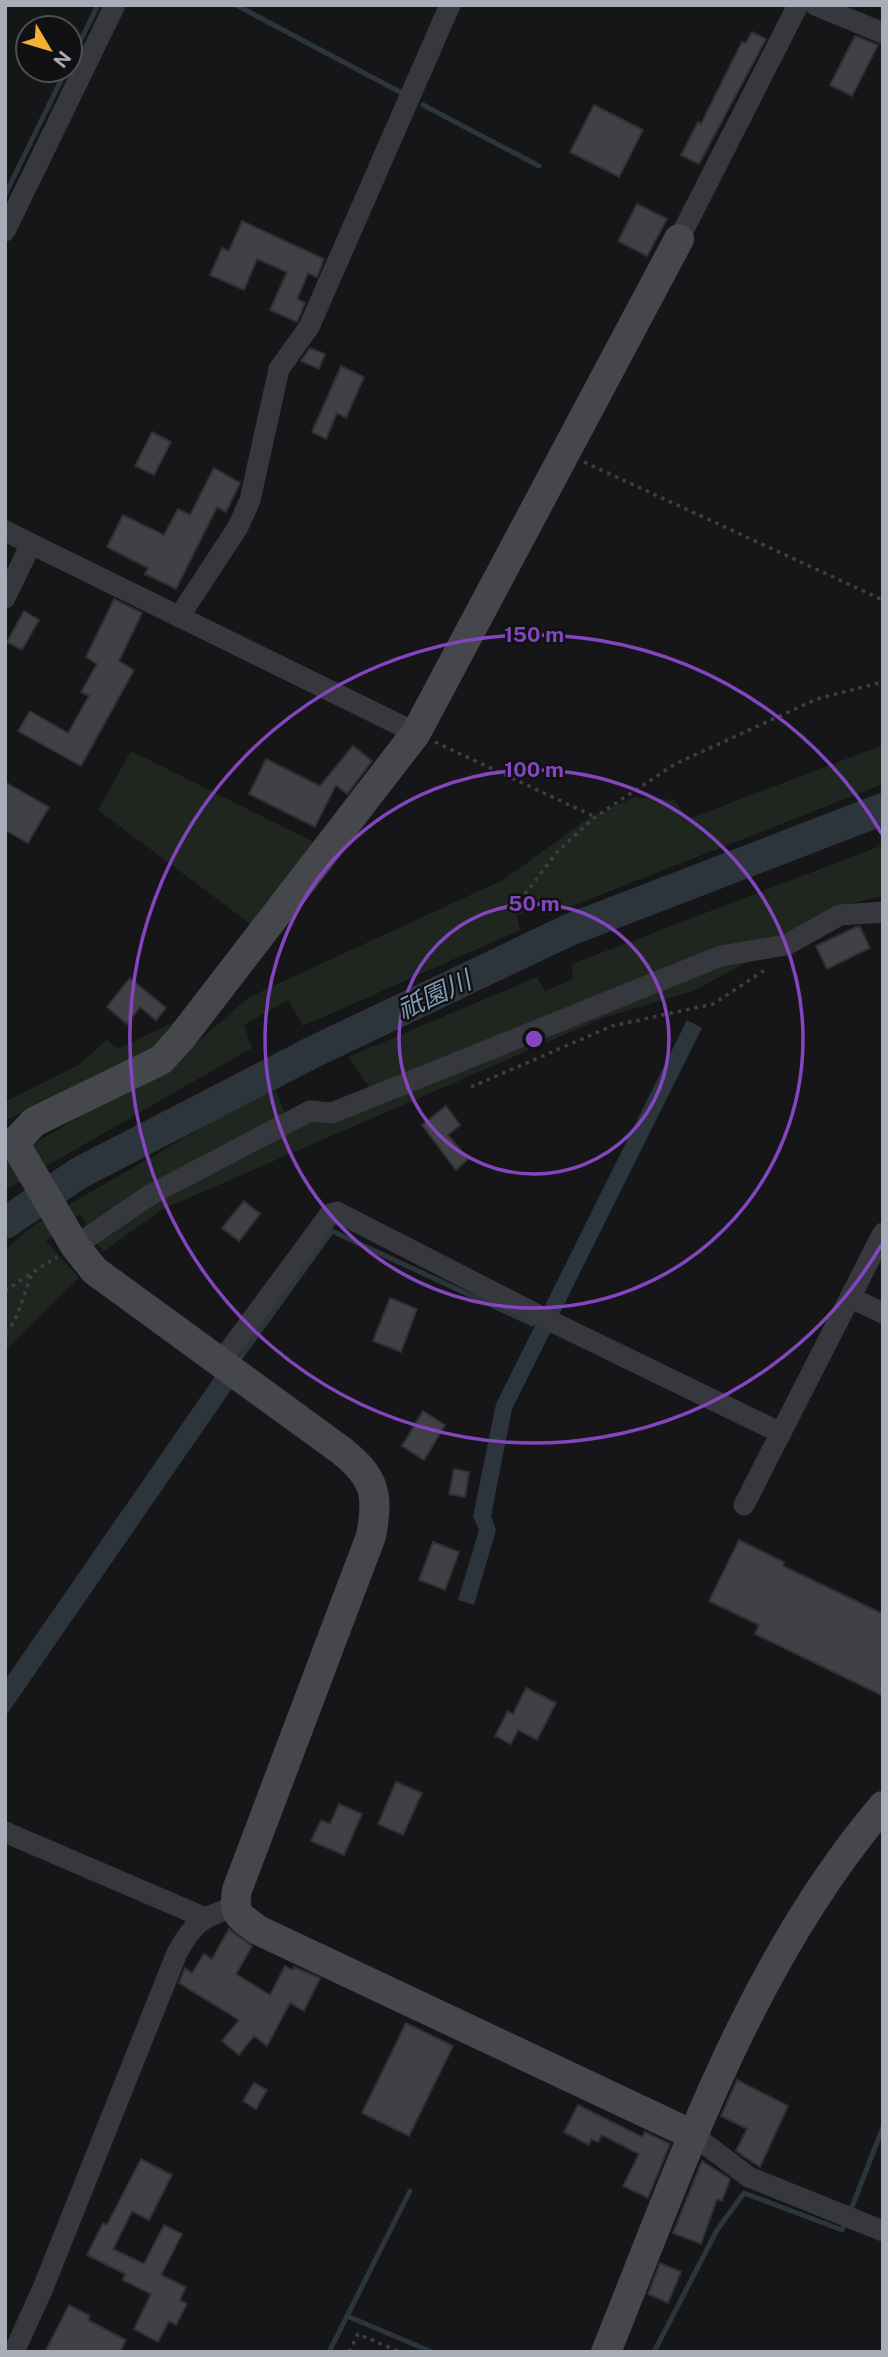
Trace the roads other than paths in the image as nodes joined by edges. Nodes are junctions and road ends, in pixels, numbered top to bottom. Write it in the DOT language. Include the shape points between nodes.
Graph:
graph roads {
  1 [pos="115,5"];
  2 [pos="450,5"];
  3 [pos="798,5"];
  4 [pos="815,5"];
  5 [pos="883,33"];
  6 [pos="5,231"];
  7 [pos="680,239"];
  8 [pos="5,531"];
  9 [pos="31,544"];
  10 [pos="5,598"];
  11 [pos="180,617"];
  12 [pos="416,733"];
  13 [pos="883,912"];
  14 [pos="14,1144"];
  15 [pos="883,1233"];
  16 [pos="75,1246"];
  17 [pos="851,1298"];
  18 [pos="883,1313"];
  19 [pos="220,1363"];
  20 [pos="781,1433"];
  21 [pos="744,1504"];
  22 [pos="883,1805"];
  23 [pos="5,1832"];
  24 [pos="234,1907"];
  25 [pos="203,1917"];
  26 [pos="693,2136"];
  27 [pos="883,2231"];
  28 [pos="14,2352"];
  29 [pos="607,2352"];
  1 -- 6 [label="street"];
  2 -- 11 [label="street" via="309,327 279,369 250,500 238,527"];
  3 -- 7 [label="street"];
  4 -- 5 [label="street"];
  7 -- 12 [label="street"];
  8 -- 9 [label="street"];
  9 -- 10 [label="street"];
  9 -- 11 [label="street"];
  11 -- 12 [label="street"];
  12 -- 14 [label="street" via="160,1060 34,1122"];
  13 -- 16 [label="street" via="840,915 786,945 721,956 332,1113 310,1111 149,1195"];
  14 -- 16 [label="street"];
  15 -- 17 [label="street"];
  16 -- 19 [label="street" via="94,1271 116,1289"];
  17 -- 18 [label="street"];
  17 -- 20 [label="street"];
  19 -- 20 [label="street" via="330,1214 337,1212"];
  19 -- 24 [label="street" via="362,1467 372,1484 377,1508 371,1536"];
  20 -- 21 [label="street"];
  22 -- 26 [label="street" via="849,1845 797,1922 742,2023"];
  23 -- 25 [label="street"];
  24 -- 25 [label="street"];
  24 -- 26 [label="street" via="258,1930"];
  25 -- 28 [label="street" via="177,1953"];
  26 -- 27 [label="street" via="749,2177"];
  26 -- 29 [label="street"];
}
